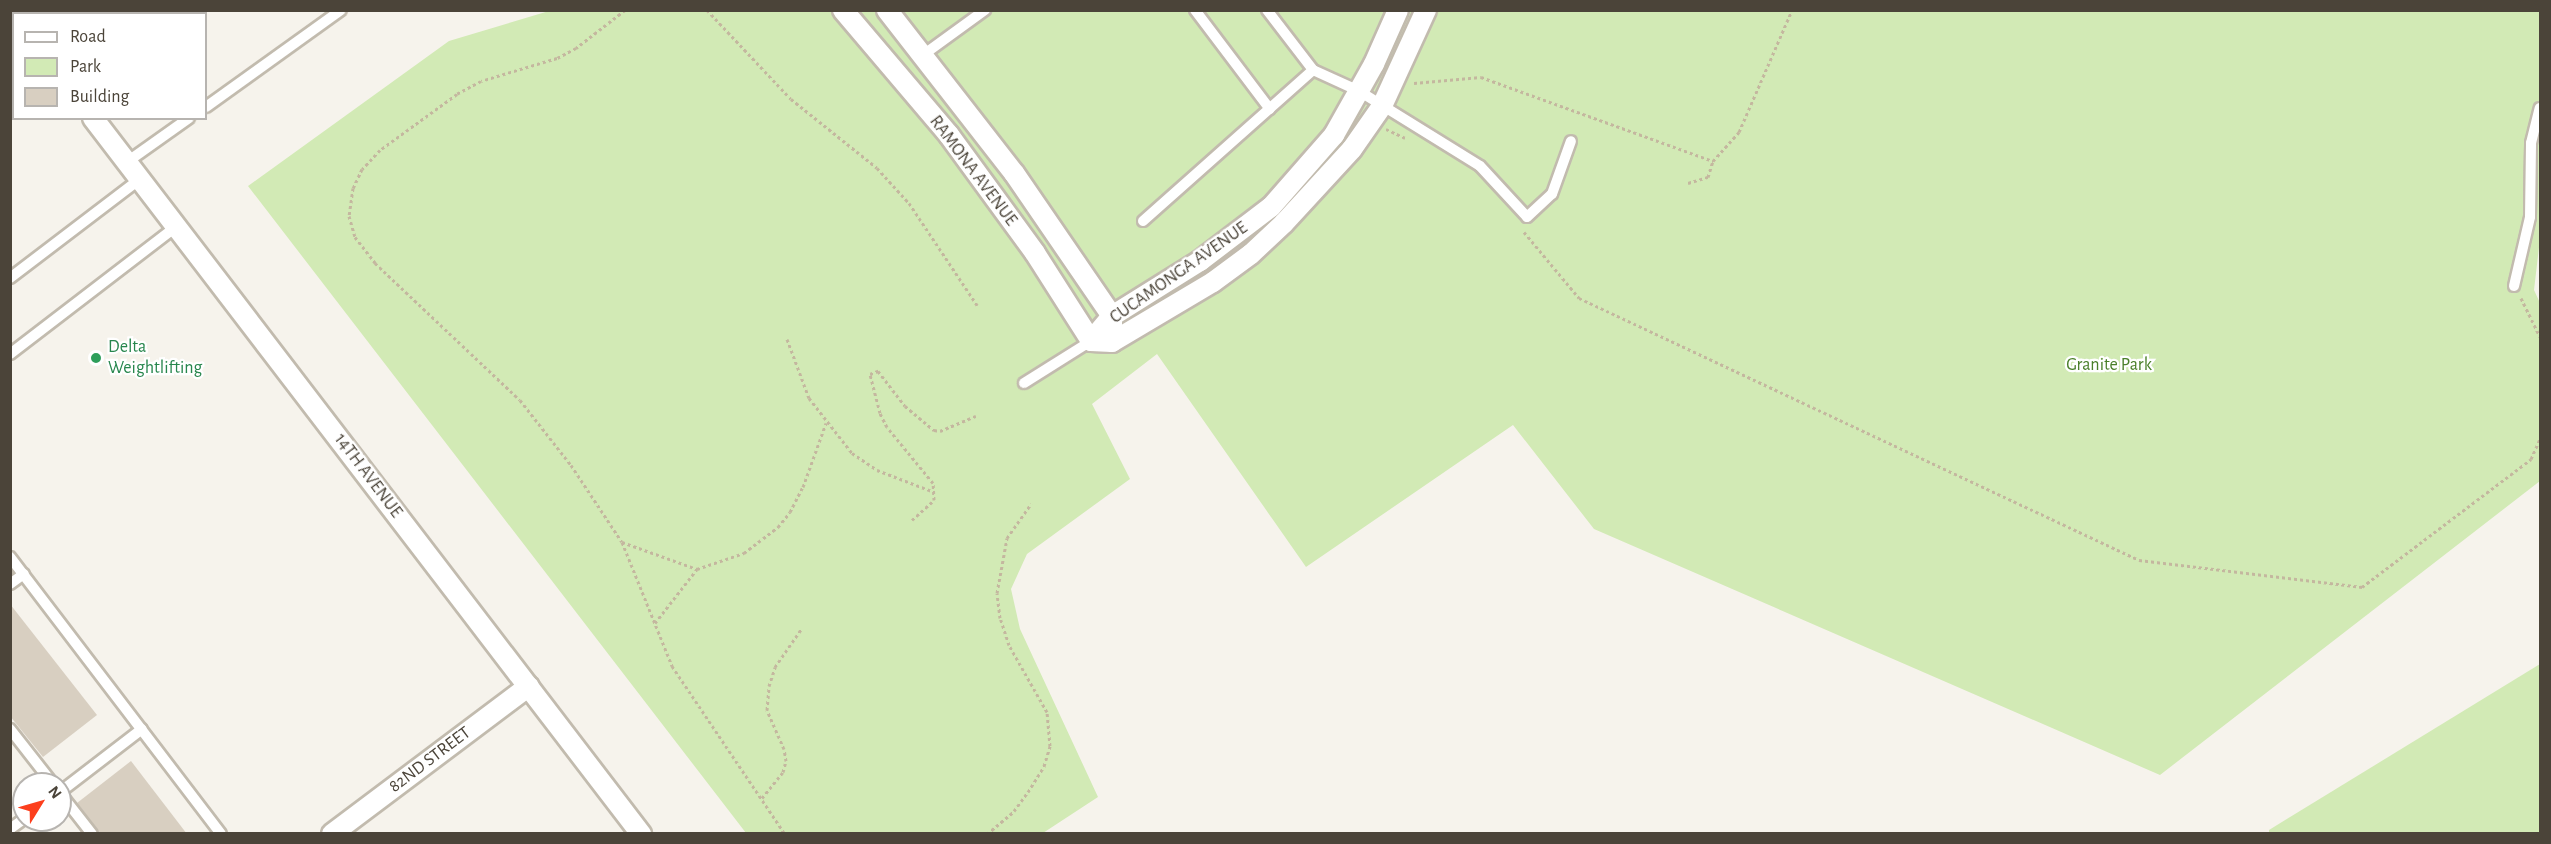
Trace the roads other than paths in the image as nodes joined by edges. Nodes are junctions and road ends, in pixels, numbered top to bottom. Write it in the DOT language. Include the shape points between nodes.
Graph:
graph roads {
  1 [pos="340,10"];
  2 [pos="843,10"];
  3 [pos="887,10"];
  4 [pos="985,10"];
  5 [pos="1195,10"];
  6 [pos="1267,10"];
  7 [pos="1398,10"];
  8 [pos="1426,10"];
  9 [pos="923,55"];
  10 [pos="1313,70"];
  11 [pos="1359,91"];
  12 [pos="207,106"];
  13 [pos="1382,106"];
  14 [pos="2541,108"];
  15 [pos="1270,109"];
  16 [pos="95,120"];
  17 [pos="186,120"];
  18 [pos="1571,141"];
  19 [pos="127,162"];
  20 [pos="140,179"];
  21 [pos="1143,221"];
  22 [pos="177,226"];
  23 [pos="10,278"];
  24 [pos="2514,285"];
  25 [pos="1112,316"];
  26 [pos="1091,341"];
  27 [pos="1112,342"];
  28 [pos="10,354"];
  29 [pos="1024,383"];
  30 [pos="10,556"];
  31 [pos="24,574"];
  32 [pos="10,584"];
  33 [pos="529,686"];
  34 [pos="10,729"];
  35 [pos="142,729"];
  36 [pos="44,772"];
  37 [pos="72,784"];
  38 [pos="72,808"];
  39 [pos="92,834"];
  40 [pos="221,834"];
  41 [pos="332,834"];
  42 [pos="641,834"];
  1 -- 12 [label="lane"];
  2 -- 26 [label="street, RAMONA AVENUE" via="949,135 1035,254"];
  3 -- 9 [label="street, RAMONA AVENUE"];
  4 -- 9 [label="lane"];
  5 -- 15 [label="lane"];
  6 -- 10 [label="lane"];
  7 -- 11 [label="street, CUCAMONGA AVENUE"];
  8 -- 13 [label="street, CUCAMONGA AVENUE"];
  9 -- 25 [label="street, RAMONA AVENUE" via="1014,173"];
  10 -- 11 [label="lane"];
  10 -- 15 [label="lane"];
  11 -- 13 [label="lane"];
  11 -- 25 [label="street, CUCAMONGA AVENUE" via="1334,135 1271,207 1200,261"];
  13 -- 18 [label="lane" via="1480,166 1527,217 1552,194"];
  13 -- 27 [label="street, CUCAMONGA AVENUE" via="1320,187 1251,254 1213,282"];
  14 -- 24 [label="lane" via="2531,143 2530,217"];
  15 -- 21 [label="lane"];
  16 -- 19 [label="street, 14TH AVENUE"];
  17 -- 19 [label="lane"];
  19 -- 20 [label="street, 14TH AVENUE"];
  20 -- 22 [label="street, 14TH AVENUE"];
  20 -- 23 [label="lane"];
  22 -- 28 [label="lane"];
  22 -- 33 [label="street, 14TH AVENUE"];
  25 -- 26 [label="street, CUCAMONGA AVENUE"];
  25 -- 27 [label="street"];
  26 -- 27 [label="street, CUCAMONGA AVENUE"];
  26 -- 29 [label="lane"];
  30 -- 31 [label="lane"];
  31 -- 32 [label="lane"];
  31 -- 35 [label="lane"];
  33 -- 41 [label="street, 82ND STREET"];
  33 -- 42 [label="street, 14TH AVENUE"];
  34 -- 36 [label="lane"];
  35 -- 37 [label="lane"];
  35 -- 40 [label="lane"];
  38 -- 39 [label="lane"];
}
